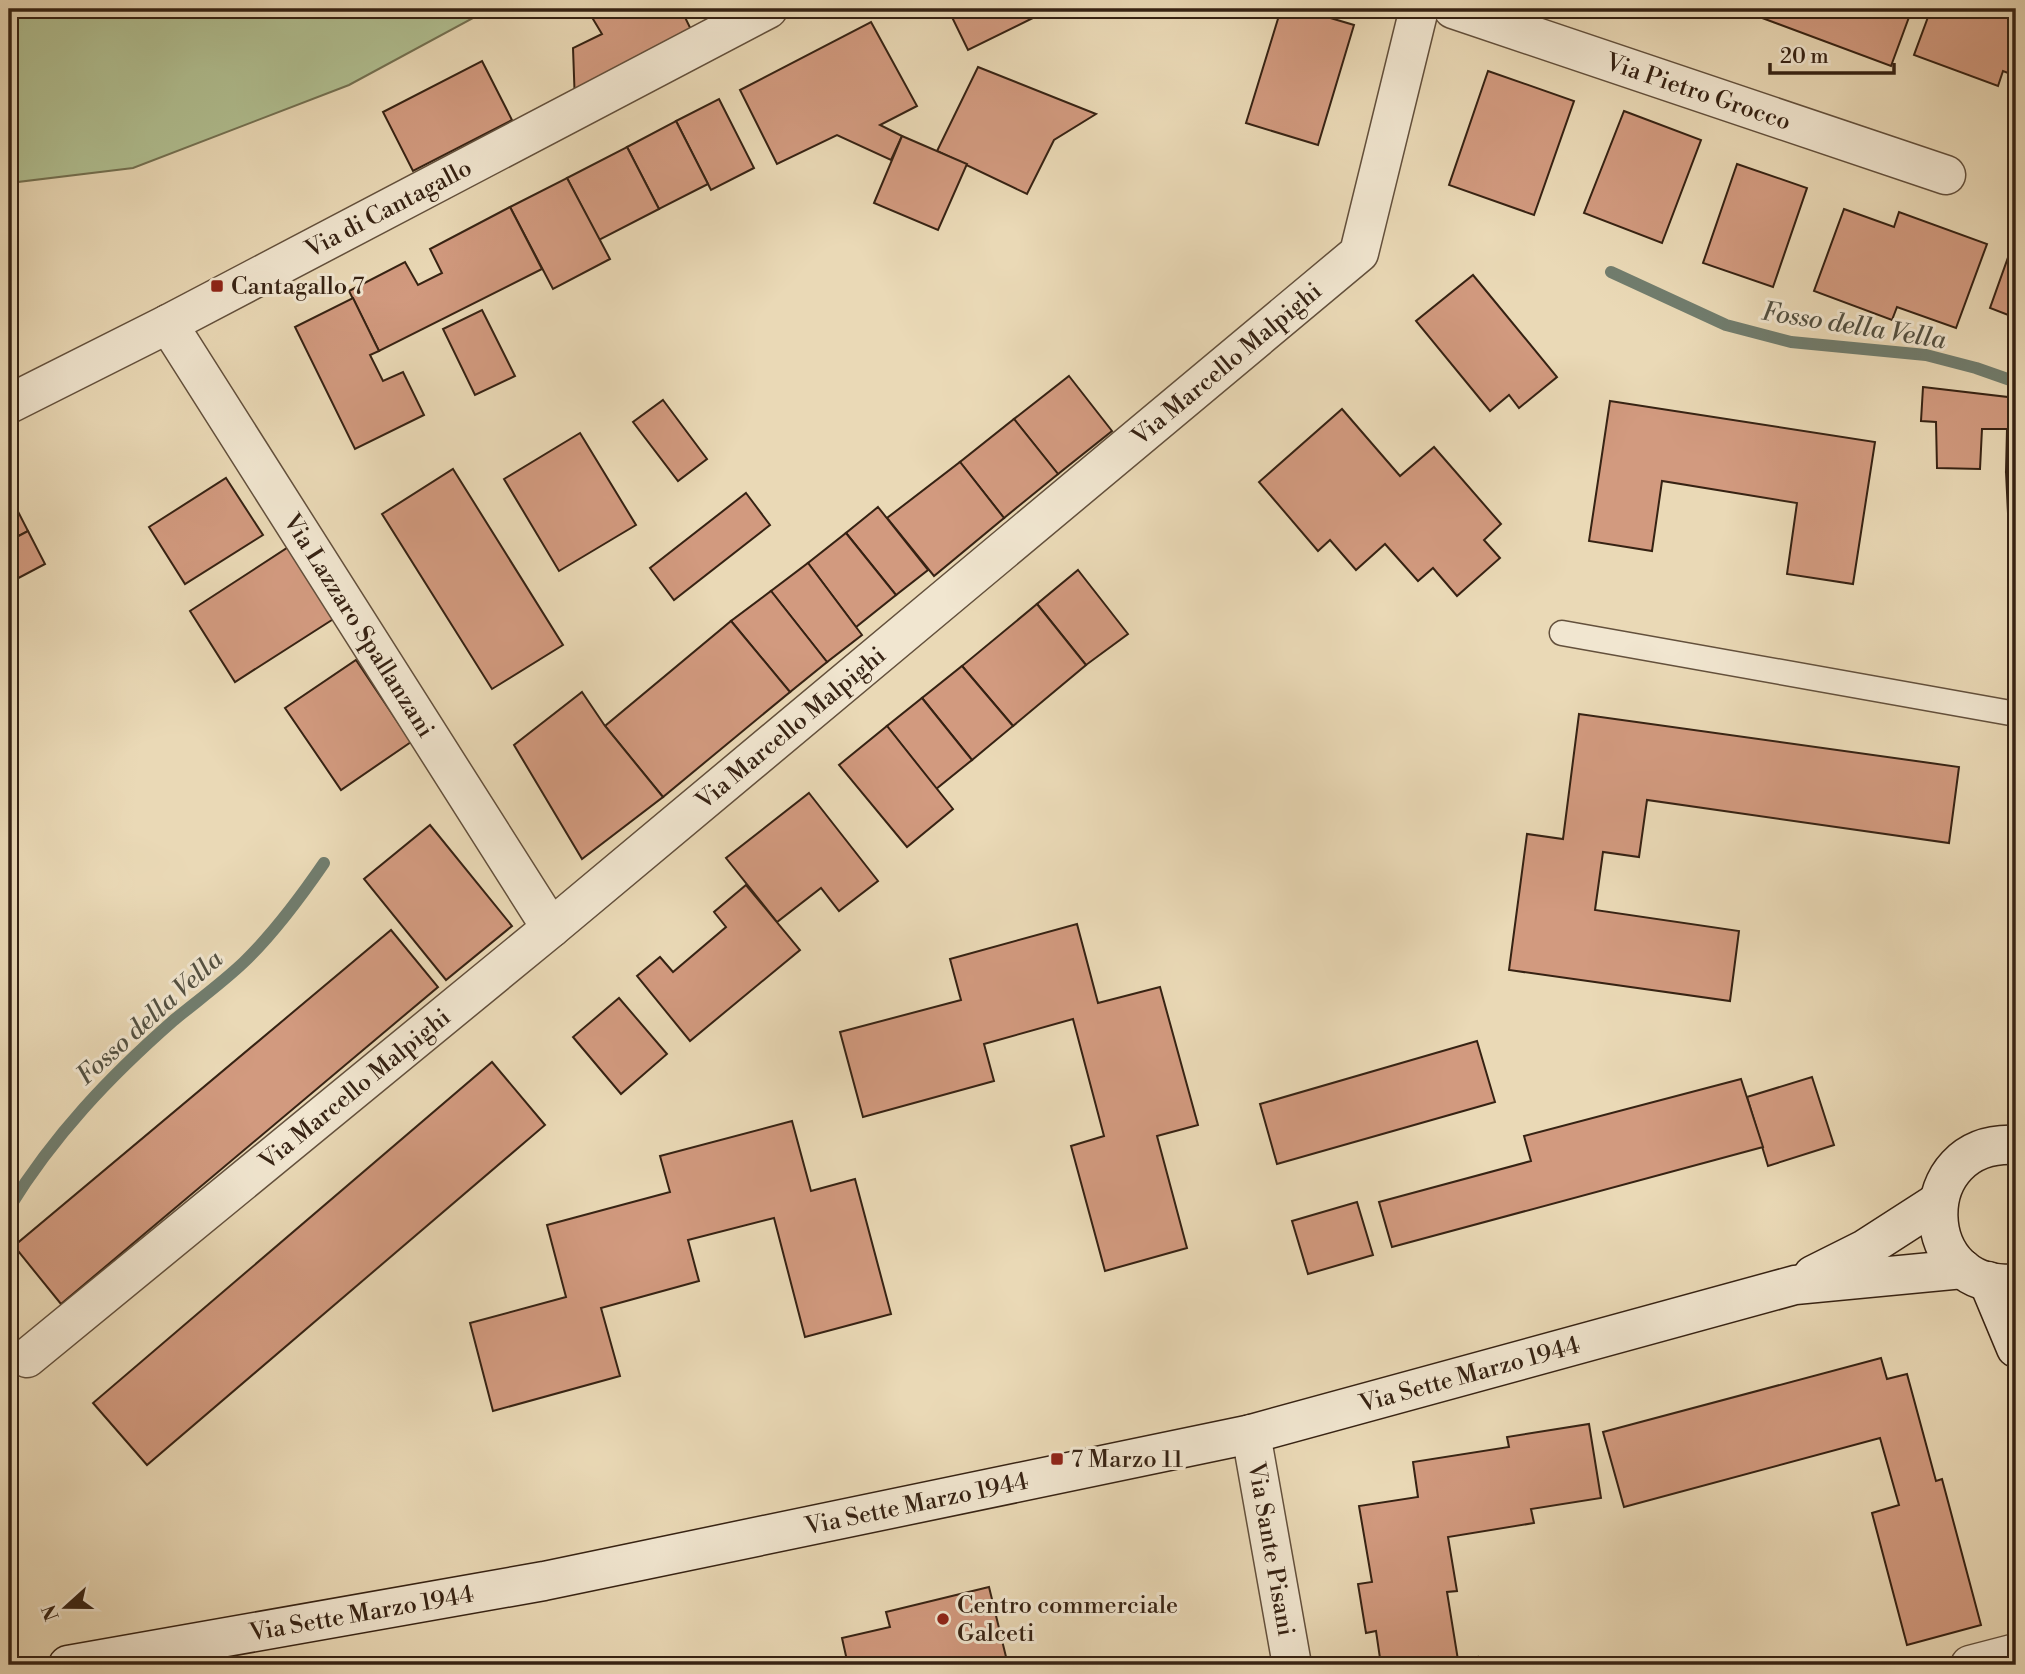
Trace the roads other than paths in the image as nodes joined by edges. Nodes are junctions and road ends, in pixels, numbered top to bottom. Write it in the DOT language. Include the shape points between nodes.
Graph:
graph roads {
  1 [pos="768,9"];
  2 [pos="1419,9"];
  3 [pos="1452,9"];
  4 [pos="1946,175"];
  5 [pos="168,324"];
  6 [pos="9,404"];
  7 [pos="1562,633"];
  8 [pos="2016,714"];
  9 [pos="551,928"];
  10 [pos="2016,1144"];
  11 [pos="1938,1202"];
  12 [pos="1989,1278"];
  13 [pos="1795,1284"];
  14 [pos="2016,1348"];
  15 [pos="27,1357"];
  16 [pos="1251,1434"];
  17 [pos="2016,1653"];
  18 [pos="68,1665"];
  19 [pos="1292,1665"];
  20 [pos="1970,1665"];
  1 -- 5 [label="street, Via di Cantagallo"];
  2 -- 9 [label="street, Via Marcello Malpighi" via="1359,253"];
  3 -- 4 [label="street, Via Pietro Grocco"];
  5 -- 6 [label="street, Via di Cantagallo"];
  5 -- 9 [label="street, Via Lazzaro Spallanzani"];
  7 -- 8 [label="lane"];
  9 -- 15 [label="street, Via Marcello Malpighi"];
  10 -- 11 [label="street" via="1974,1152 1944,1182"];
  11 -- 12 [label="street" via="1941,1238 1950,1255"];
  11 -- 13 [label="street, Via Sette Marzo 1944" via="1865,1250"];
  12 -- 13 [label="street, Via Sette Marzo 1944"];
  12 -- 14 [label="street"];
  13 -- 16 [label="street, Via Sette Marzo 1944"];
  16 -- 18 [label="street, Via Sette Marzo 1944" via="544,1581"];
  16 -- 19 [label="street, Via Sante Pisani"];
  17 -- 20 [label="street"];
}
